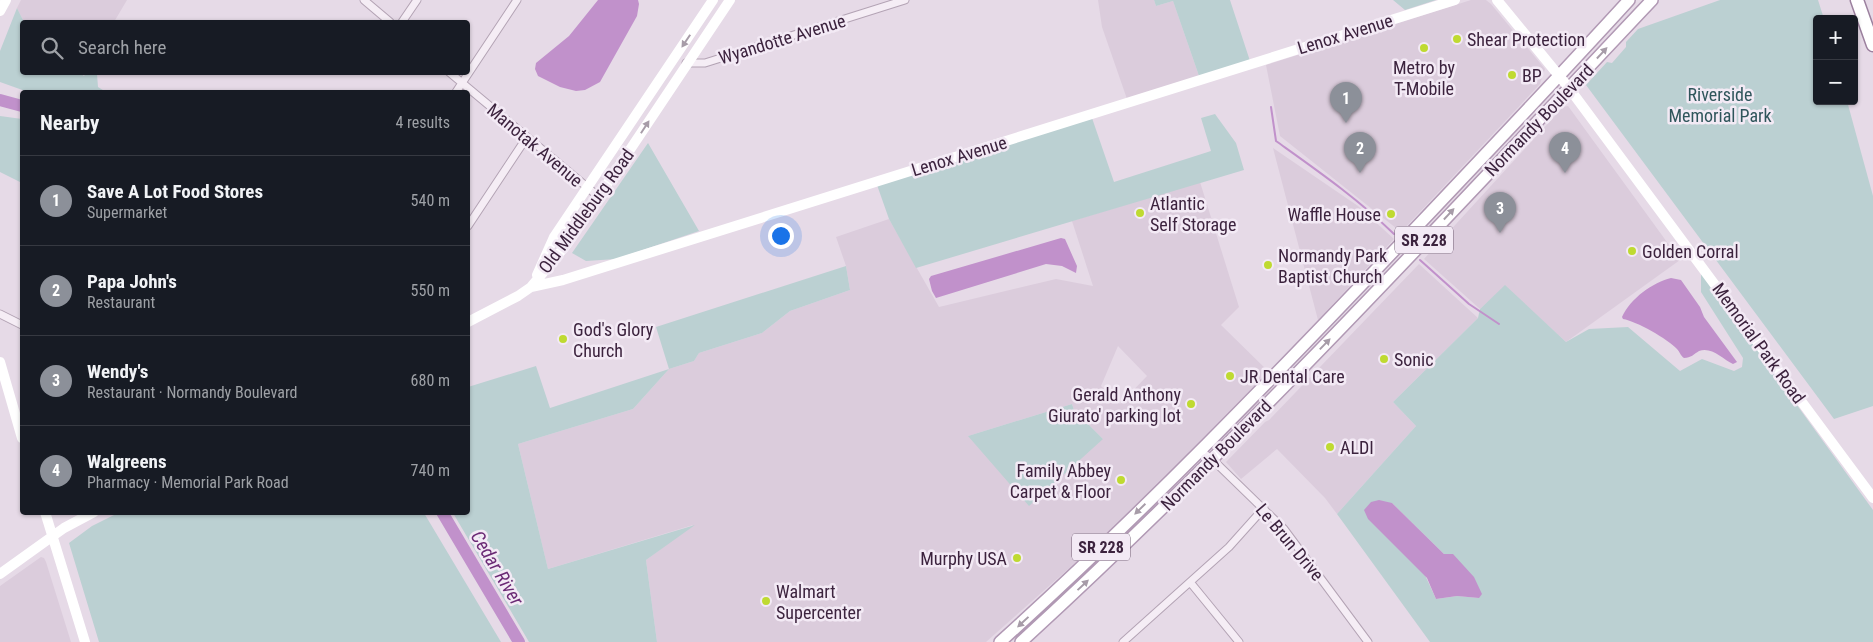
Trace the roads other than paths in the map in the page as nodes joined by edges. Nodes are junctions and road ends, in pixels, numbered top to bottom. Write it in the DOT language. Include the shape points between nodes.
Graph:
graph roads {
  1 [pos="6,0"];
  2 [pos="364,0"];
  3 [pos="417,0"];
  4 [pos="517,0"];
  5 [pos="713,0"];
  6 [pos="730,0"];
  7 [pos="905,0"];
  8 [pos="1455,0"];
  9 [pos="1497,0"];
  10 [pos="1629,0"];
  11 [pos="1652,0"];
  12 [pos="1857,0"];
  13 [pos="0,11"];
  14 [pos="388,20"];
  15 [pos="403,20"];
  16 [pos="1873,45"];
  17 [pos="671,63"];
  18 [pos="686,64"];
  19 [pos="470,71"];
  20 [pos="453,75"];
  21 [pos="467,75"];
  22 [pos="1559,76"];
  23 [pos="462,83"];
  24 [pos="1569,88"];
  25 [pos="457,90"];
  26 [pos="527,137"];
  27 [pos="587,188"];
  28 [pos="599,197"];
  29 [pos="470,223"];
  30 [pos="531,287"];
  31 [pos="0,314"];
  32 [pos="470,321"];
  33 [pos="20,324"];
  34 [pos="0,362"];
  35 [pos="20,431"];
  36 [pos="1201,451"];
  37 [pos="1212,460"];
  38 [pos="1873,498"];
  39 [pos="1264,508"];
  40 [pos="46,515"];
  41 [pos="89,515"];
  42 [pos="52,536"];
  43 [pos="0,574"];
  44 [pos="1190,582"];
  45 [pos="85,642"];
  46 [pos="1000,642"];
  47 [pos="1021,642"];
  48 [pos="1123,642"];
  49 [pos="1239,642"];
  50 [pos="1368,642"];
  1 -- 13 [label="street"];
  2 -- 14 [label="street"];
  3 -- 15 [label="street"];
  4 -- 19 [label="street"];
  5 -- 17 [label="street, Old Middleburg Road, one-way"];
  6 -- 18 [label="street, Old Middleburg Road"];
  7 -- 18 [label="street, Wyandotte Avenue" via="704,63"];
  8 -- 30 [label="street, Lenox Avenue" via="563,280"];
  9 -- 22 [label="street, Memorial Park Road"];
  10 -- 22 [label="main road, Normandy Boulevard / SR 228"];
  24 -- 11 [label="main road, Normandy Boulevard / SR 228, one-way"];
  12 -- 16 [label="highway"];
  17 -- 18 [label="street"];
  17 -- 27 [label="street, Old Middleburg Road"];
  28 -- 18 [label="street, Old Middleburg Road, one-way"];
  20 -- 23 [label="street, Manotak Avenue"];
  21 -- 23 [label="street"];
  22 -- 24 [label="street, Memorial Park Road"];
  22 -- 36 [label="main road, Normandy Boulevard / SR 228"];
  23 -- 25 [label="street"];
  23 -- 26 [label="street, Manotak Avenue"];
  37 -- 24 [label="main road, Normandy Boulevard / SR 228, one-way"];
  24 -- 38 [label="street, Memorial Park Road"];
  26 -- 27 [label="street, Manotak Avenue"];
  26 -- 29 [label="street"];
  27 -- 28 [label="street, Manotak Avenue"];
  27 -- 30 [label="street, Old Middleburg Road" via="554,238"];
  28 -- 30 [label="street, Old Middleburg Road" via="567,244"];
  30 -- 32 [label="street, Lenox Avenue"];
  31 -- 33 [label="street"];
  34 -- 35 [label="street"];
  36 -- 37 [label="street, Le Brun Drive"];
  36 -- 46 [label="main road, Normandy Boulevard / SR 228, one-way"];
  37 -- 39 [label="street, Le Brun Drive"];
  47 -- 37 [label="main road, Normandy Boulevard / SR 228, one-way"];
  39 -- 44 [label="street"];
  39 -- 50 [label="street, Le Brun Drive" via="1299,547"];
  40 -- 42 [label="street"];
  41 -- 42 [label="street"];
  42 -- 43 [label="street"];
  42 -- 45 [label="street"];
  44 -- 48 [label="street"];
  44 -- 49 [label="street"];
}
